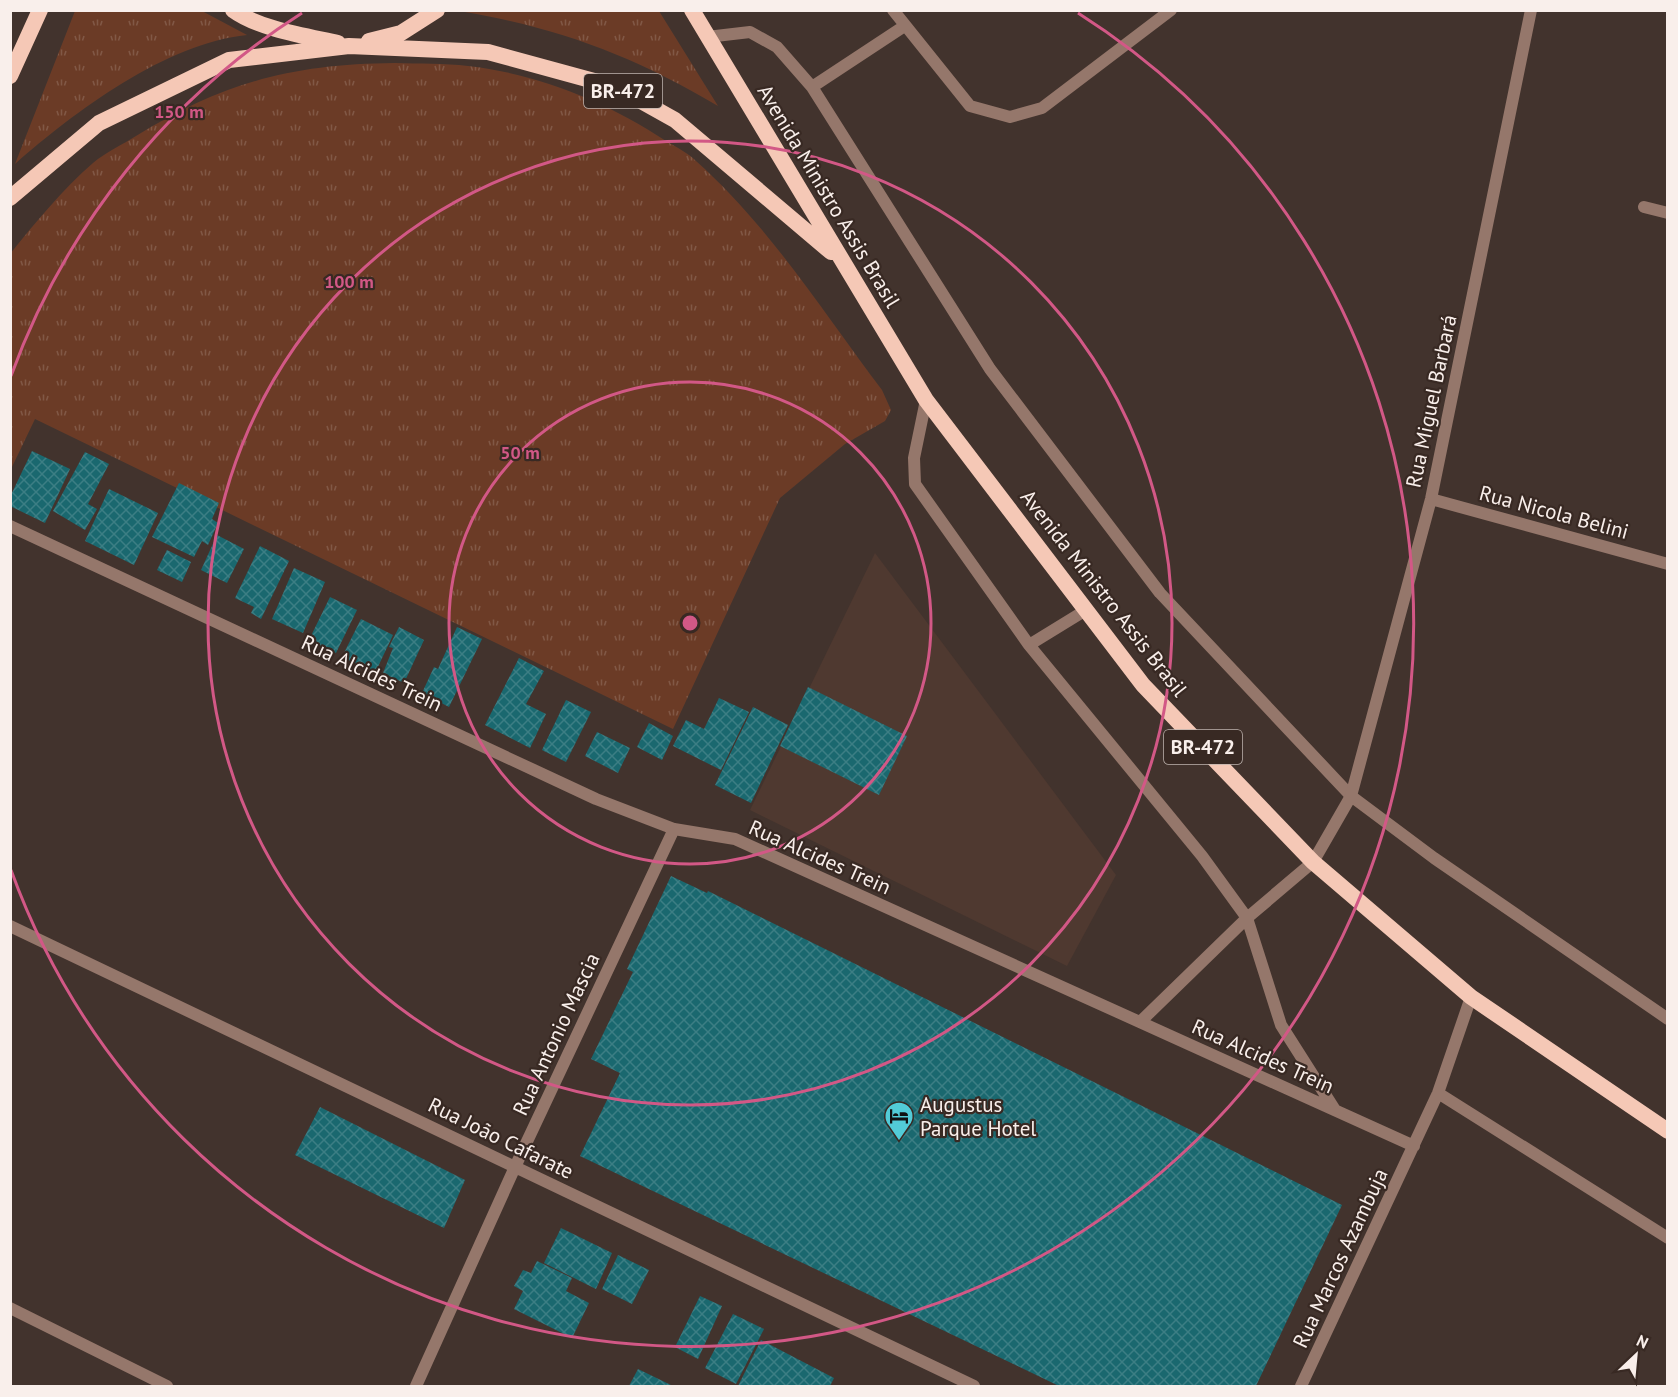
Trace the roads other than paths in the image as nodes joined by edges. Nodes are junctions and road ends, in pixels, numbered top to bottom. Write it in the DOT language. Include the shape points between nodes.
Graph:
graph roads {
  1 [pos="40,10"];
  2 [pos="233,10"];
  3 [pos="437,10"];
  4 [pos="692,10"];
  5 [pos="893,10"];
  6 [pos="1172,10"];
  7 [pos="1531,10"];
  8 [pos="903,27"];
  9 [pos="707,37"];
  10 [pos="349,46"];
  11 [pos="10,76"];
  12 [pos="812,87"];
  13 [pos="10,198"];
  14 [pos="1644,207"];
  15 [pos="1668,213"];
  16 [pos="843,263"];
  17 [pos="926,400"];
  18 [pos="1431,499"];
  19 [pos="10,526"];
  20 [pos="1668,564"];
  21 [pos="1086,610"];
  22 [pos="1029,645"];
  23 [pos="1351,796"];
  24 [pos="674,829"];
  25 [pos="1313,862"];
  26 [pos="1247,918"];
  27 [pos="10,926"];
  28 [pos="1472,997"];
  29 [pos="1668,1019"];
  30 [pos="1140,1022"];
  31 [pos="1438,1093"];
  32 [pos="1336,1111"];
  33 [pos="1668,1131"];
  34 [pos="1414,1146"];
  35 [pos="515,1167"];
  36 [pos="1668,1238"];
  37 [pos="10,1308"];
  38 [pos="167,1386"];
  39 [pos="416,1386"];
  40 [pos="974,1386"];
  41 [pos="1301,1386"];
  1 -- 11 [label="highway"];
  2 -- 10 [label="highway" via="291,32"];
  3 -- 10 [label="highway" via="401,33"];
  4 -- 9 [label="highway, Avenida Ministro Assis Brasil / BR-472"];
  5 -- 8 [label="street"];
  6 -- 8 [label="street" via="1042,108 1010,117 970,106"];
  7 -- 18 [label="street, Rua Miguel Barbará"];
  8 -- 12 [label="street"];
  9 -- 12 [label="street" via="750,33 777,47"];
  9 -- 16 [label="highway, Avenida Ministro Assis Brasil / BR-472"];
  10 -- 13 [label="highway" via="229,60 99,123"];
  10 -- 16 [label="highway, BR-472" via="488,52 616,87 675,120"];
  12 -- 23 [label="street" via="990,369 1160,592"];
  14 -- 15 [label="street"];
  16 -- 17 [label="highway, Avenida Ministro Assis Brasil / BR-472"];
  17 -- 21 [label="highway, Avenida Ministro Assis Brasil / BR-472"];
  17 -- 22 [label="street" via="914,458 915,484"];
  18 -- 20 [label="street, Rua Nicola Belini"];
  18 -- 23 [label="street, Rua Miguel Barbará"];
  19 -- 24 [label="street, Rua Alcides Trein" via="596,799"];
  21 -- 22 [label="street"];
  21 -- 25 [label="highway, Avenida Ministro Assis Brasil / BR-472" via="1143,686"];
  22 -- 26 [label="street" via="1202,856"];
  23 -- 25 [label="street, Rua Miguel Barbará"];
  23 -- 29 [label="street"];
  24 -- 30 [label="street, Rua Alcides Trein" via="735,839"];
  24 -- 35 [label="street, Rua Antonio Mascia"];
  25 -- 26 [label="street, Rua Miguel Barbará"];
  25 -- 28 [label="highway, Avenida Ministro Assis Brasil / BR-472"];
  26 -- 30 [label="street, Rua Miguel Barbará"];
  26 -- 32 [label="street" via="1281,1025"];
  27 -- 35 [label="street, Rua João Cafarate"];
  28 -- 31 [label="street, Rua Marcos Azambuja"];
  28 -- 33 [label="highway, Avenida Ministro Assis Brasil / BR-472"];
  30 -- 32 [label="street, Rua Alcides Trein"];
  31 -- 34 [label="street, Rua Marcos Azambuja"];
  31 -- 36 [label="street"];
  32 -- 34 [label="street, Rua Alcides Trein"];
  34 -- 41 [label="street, Rua Marcos Azambuja"];
  35 -- 39 [label="street, Rua Antonio Mascia"];
  35 -- 40 [label="street, Rua João Cafarate"];
  37 -- 38 [label="street"];
}
